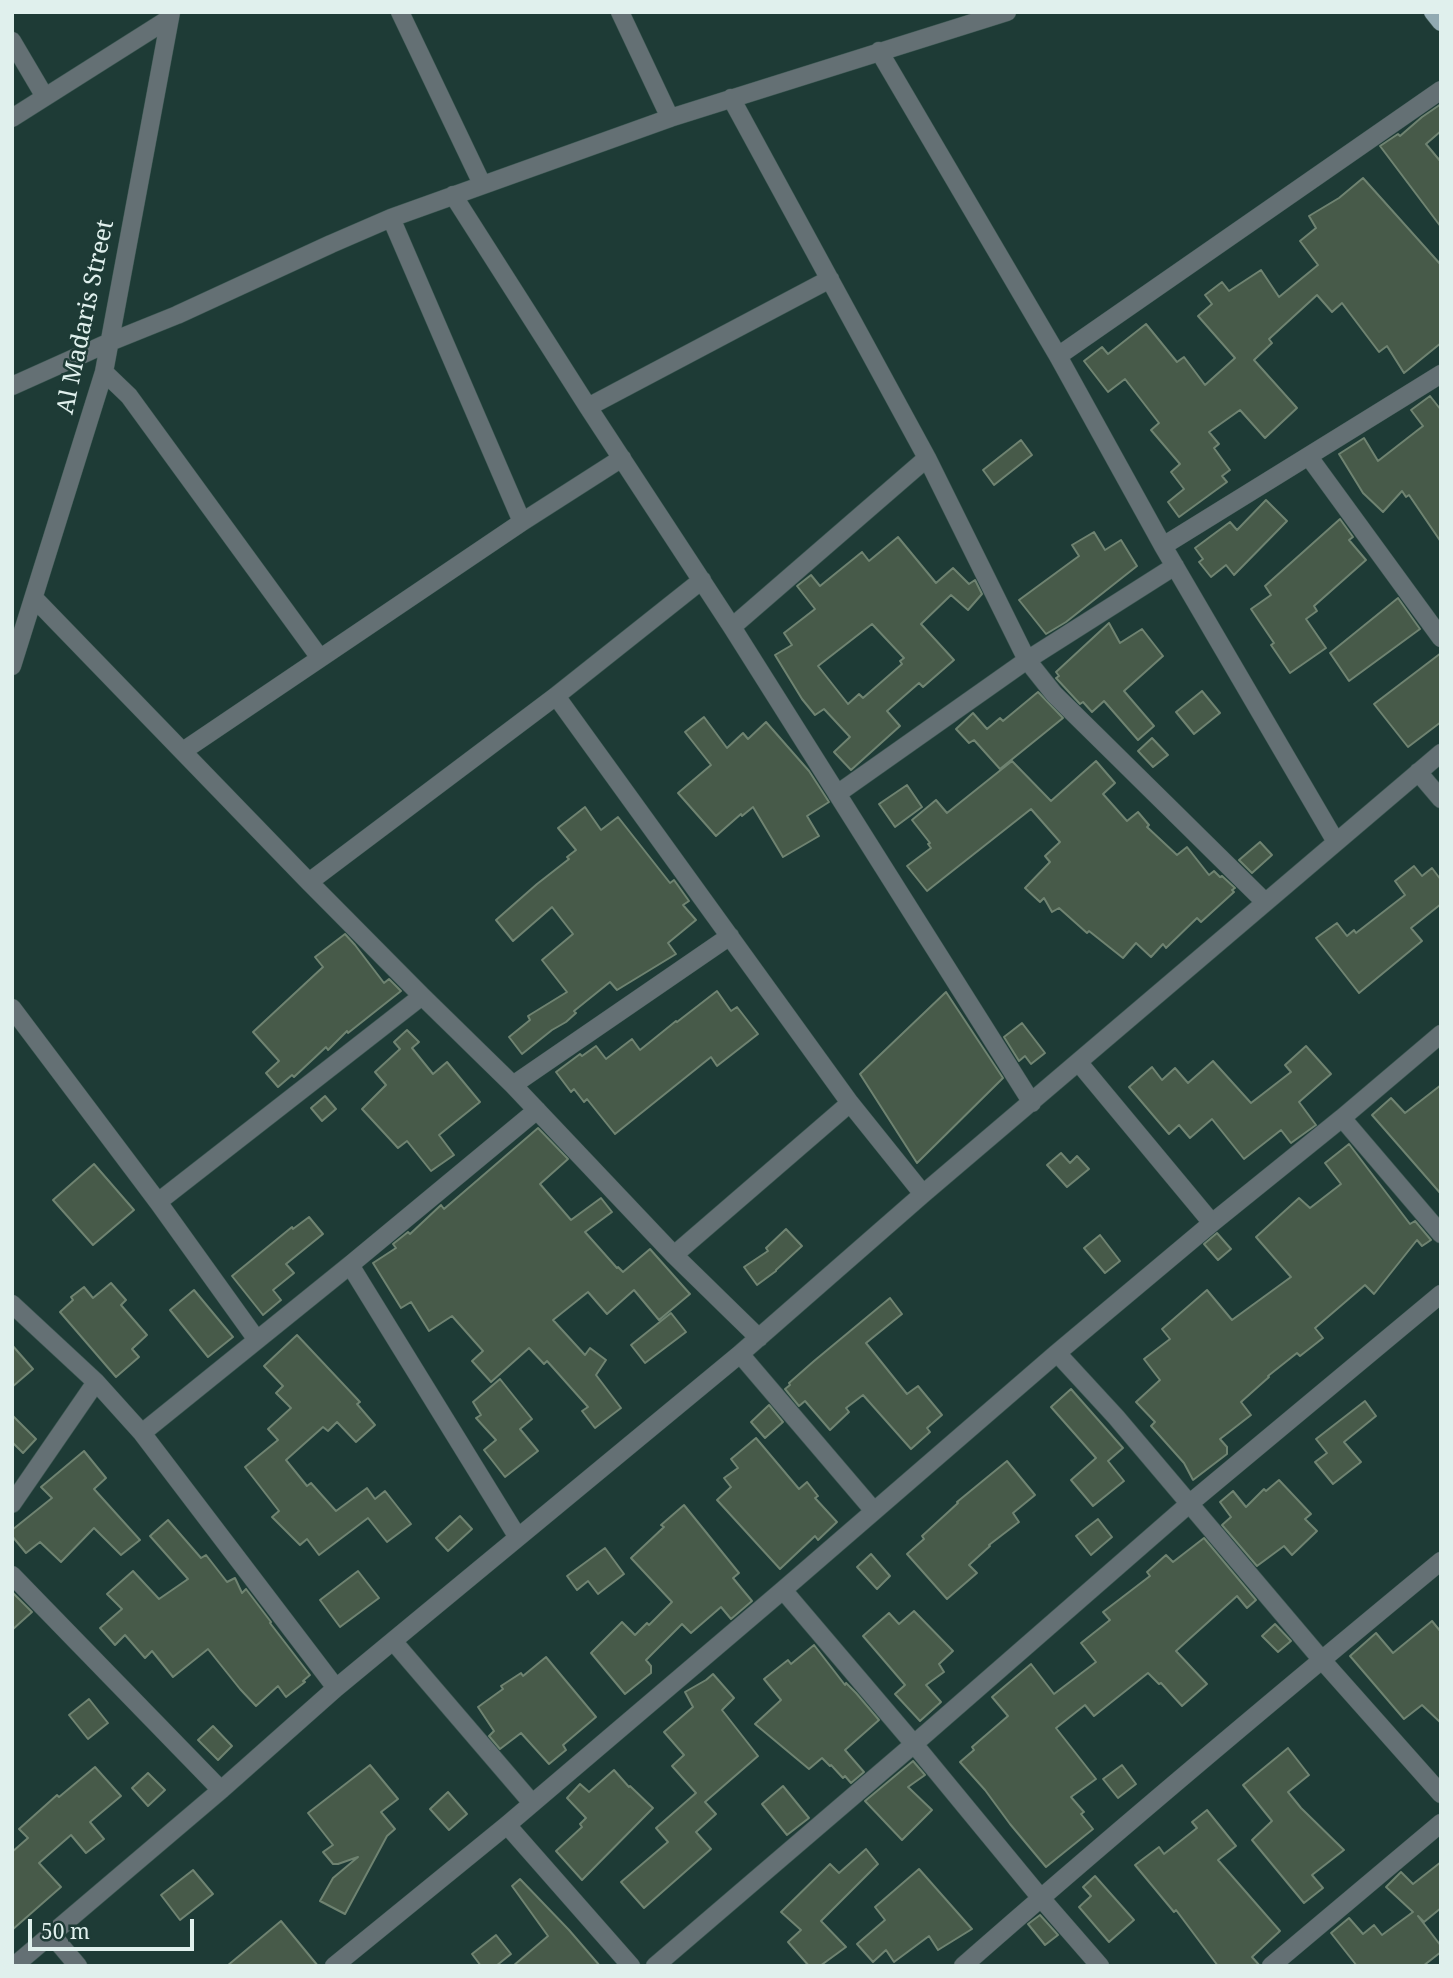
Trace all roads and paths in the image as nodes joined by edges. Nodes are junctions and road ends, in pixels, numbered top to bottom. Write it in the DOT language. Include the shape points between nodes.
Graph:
graph roads {
  1 [pos="400,12"];
  2 [pos="620,12"];
  3 [pos="1007,12"];
  4 [pos="1433,12"];
  5 [pos="170,15"];
  6 [pos="956,20"];
  7 [pos="1441,22"];
  8 [pos="12,41"];
  9 [pos="879,51"];
  10 [pos="1441,90"];
  11 [pos="44,97"];
  12 [pos="731,98"];
  13 [pos="12,118"];
  14 [pos="670,118"];
  15 [pos="482,184"];
  16 [pos="453,195"];
  17 [pos="391,218"];
  18 [pos="830,279"];
  19 [pos="110,342"];
  20 [pos="1058,356"];
  21 [pos="104,372"];
  22 [pos="1441,374"];
  23 [pos="12,386"];
  24 [pos="588,407"];
  25 [pos="1309,457"];
  26 [pos="622,458"];
  27 [pos="928,458"];
  28 [pos="522,522"];
  29 [pos="1163,546"];
  30 [pos="1175,566"];
  31 [pos="702,580"];
  32 [pos="34,598"];
  33 [pos="732,627"];
  34 [pos="1441,638"];
  35 [pos="320,658"];
  36 [pos="1027,660"];
  37 [pos="12,666"];
  38 [pos="556,696"];
  39 [pos="183,751"];
  40 [pos="1441,753"];
  41 [pos="1418,772"];
  42 [pos="837,794"];
  43 [pos="1441,799"];
  44 [pos="1336,842"];
  45 [pos="309,882"];
  46 [pos="1265,902"];
  47 [pos="730,936"];
  48 [pos="422,996"];
  49 [pos="12,1008"];
  50 [pos="1441,1034"];
  51 [pos="1079,1063"];
  52 [pos="513,1085"];
  53 [pos="850,1103"];
  54 [pos="1032,1103"];
  55 [pos="537,1111"];
  56 [pos="1342,1118"];
  57 [pos="923,1194"];
  58 [pos="158,1202"];
  59 [pos="1212,1223"];
  60 [pos="1441,1234"];
  61 [pos="674,1255"];
  62 [pos="350,1265"];
  63 [pos="1441,1294"];
  64 [pos="12,1304"];
  65 [pos="759,1338"];
  66 [pos="257,1340"];
  67 [pos="1057,1353"];
  68 [pos="740,1354"];
  69 [pos="96,1382"];
  70 [pos="142,1433"];
  71 [pos="12,1504"];
  72 [pos="1189,1504"];
  73 [pos="874,1511"];
  74 [pos="517,1536"];
  75 [pos="1441,1561"];
  76 [pos="12,1575"];
  77 [pos="783,1590"];
  78 [pos="393,1641"];
  79 [pos="1321,1660"];
  80 [pos="336,1688"];
  81 [pos="914,1744"];
  82 [pos="221,1790"];
  83 [pos="1441,1794"];
  84 [pos="532,1803"];
  85 [pos="1441,1823"];
  86 [pos="507,1825"];
  87 [pos="1040,1897"];
  88 [pos="51,1934"];
  89 [pos="13,1966"];
  90 [pos="78,1966"];
  91 [pos="334,1966"];
  92 [pos="631,1966"];
  93 [pos="654,1966"];
  94 [pos="963,1966"];
  95 [pos="1100,1966"];
  96 [pos="1271,1966"];
  1 -- 15 [label="street"];
  2 -- 14 [label="street"];
  3 -- 6 [label="street"];
  4 -- 7 [label="main road"];
  5 -- 11 [label="street"];
  5 -- 19 [label="street, Al Madaris Street"];
  6 -- 9 [label="street"];
  8 -- 11 [label="street"];
  9 -- 12 [label="street"];
  9 -- 20 [label="street"];
  10 -- 20 [label="street"];
  11 -- 13 [label="street"];
  12 -- 14 [label="street"];
  12 -- 18 [label="street"];
  14 -- 15 [label="street"];
  15 -- 16 [label="street"];
  16 -- 17 [label="street"];
  16 -- 24 [label="street"];
  17 -- 19 [label="street"];
  17 -- 28 [label="street"];
  18 -- 24 [label="street"];
  18 -- 27 [label="street"];
  19 -- 21 [label="street, Al Madaris Street"];
  19 -- 23 [label="street"];
  20 -- 29 [label="street"];
  21 -- 32 [label="street, Al Madaris Street"];
  21 -- 35 [label="street" via="130,396"];
  22 -- 25 [label="street"];
  24 -- 26 [label="street"];
  25 -- 29 [label="street"];
  25 -- 34 [label="street"];
  26 -- 28 [label="street"];
  26 -- 31 [label="street"];
  27 -- 33 [label="street"];
  27 -- 36 [label="street"];
  28 -- 35 [label="street"];
  29 -- 30 [label="street"];
  30 -- 36 [label="street"];
  30 -- 44 [label="street"];
  31 -- 33 [label="street"];
  31 -- 38 [label="street"];
  32 -- 37 [label="street, Al Madaris Street"];
  32 -- 39 [label="street"];
  33 -- 42 [label="street"];
  35 -- 39 [label="street"];
  36 -- 42 [label="street"];
  36 -- 46 [label="street" via="1054,694"];
  38 -- 45 [label="street"];
  38 -- 47 [label="street"];
  39 -- 45 [label="street"];
  40 -- 41 [label="street"];
  41 -- 43 [label="street"];
  41 -- 44 [label="street"];
  42 -- 54 [label="street"];
  44 -- 46 [label="street"];
  45 -- 48 [label="street"];
  46 -- 51 [label="street"];
  47 -- 52 [label="street"];
  47 -- 53 [label="street"];
  48 -- 52 [label="street"];
  48 -- 58 [label="street"];
  49 -- 58 [label="street"];
  50 -- 56 [label="street"];
  51 -- 54 [label="street"];
  51 -- 59 [label="street"];
  52 -- 55 [label="street"];
  53 -- 57 [label="street"];
  53 -- 61 [label="street"];
  54 -- 57 [label="street"];
  55 -- 61 [label="street"];
  55 -- 62 [label="street"];
  56 -- 59 [label="street"];
  56 -- 60 [label="street"];
  57 -- 65 [label="street"];
  58 -- 66 [label="street"];
  59 -- 67 [label="street"];
  61 -- 65 [label="street"];
  62 -- 66 [label="street"];
  62 -- 74 [label="street"];
  63 -- 72 [label="street"];
  64 -- 69 [label="street"];
  65 -- 68 [label="street"];
  66 -- 70 [label="street"];
  67 -- 72 [label="street"];
  67 -- 73 [label="street"];
  68 -- 73 [label="street"];
  68 -- 74 [label="street"];
  69 -- 70 [label="street"];
  69 -- 71 [label="street"];
  70 -- 80 [label="street"];
  72 -- 79 [label="street"];
  72 -- 81 [label="street"];
  73 -- 77 [label="street"];
  74 -- 78 [label="street"];
  75 -- 79 [label="street"];
  76 -- 82 [label="street"];
  77 -- 81 [label="street"];
  77 -- 84 [label="street"];
  78 -- 80 [label="street"];
  78 -- 84 [label="street"];
  79 -- 83 [label="street"];
  79 -- 87 [label="street"];
  80 -- 82 [label="street"];
  81 -- 87 [label="street"];
  81 -- 93 [label="street"];
  82 -- 88 [label="street"];
  84 -- 86 [label="street"];
  85 -- 96 [label="street"];
  86 -- 91 [label="street"];
  86 -- 92 [label="street"];
  87 -- 94 [label="street"];
  87 -- 95 [label="street"];
  88 -- 89 [label="street"];
  88 -- 90 [label="street"];
}
